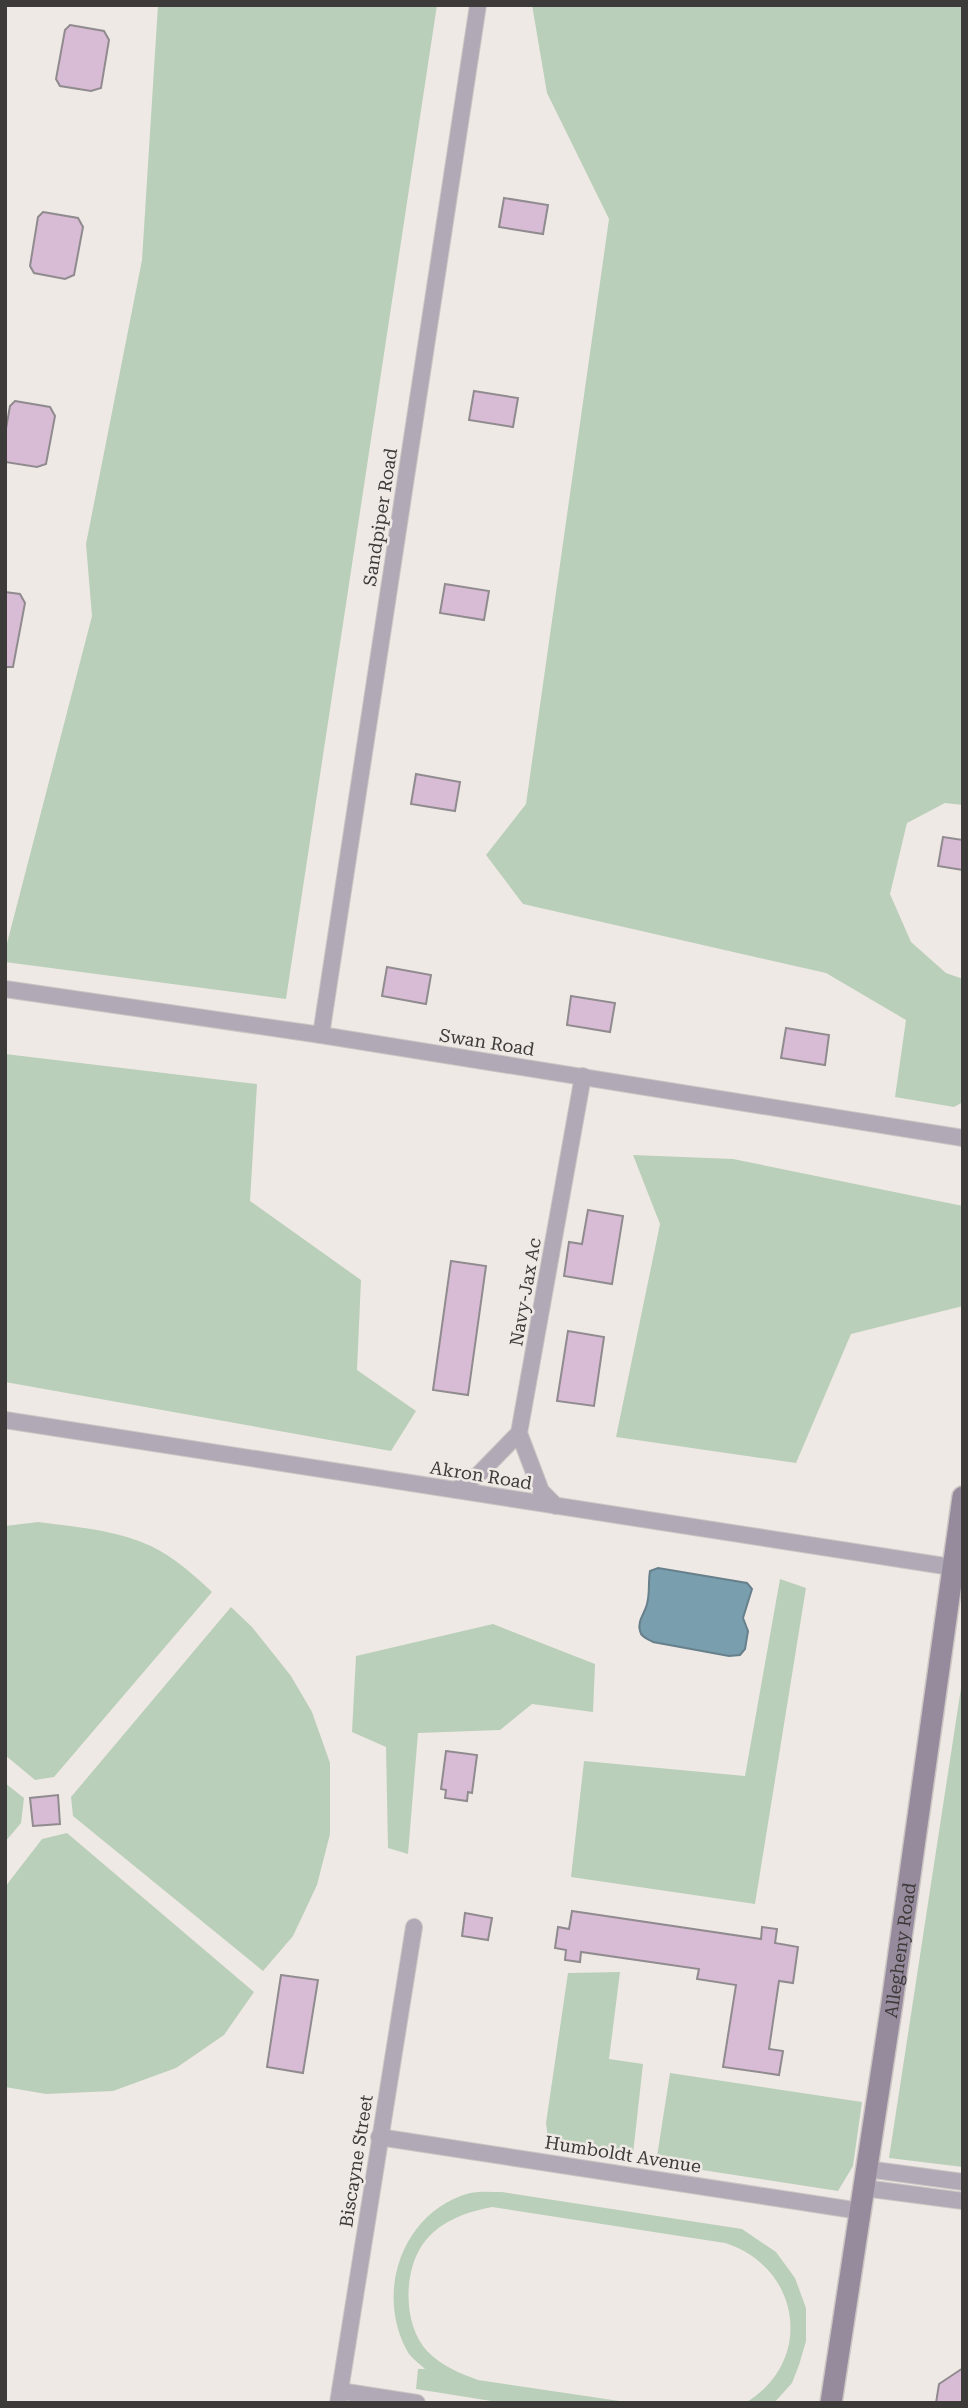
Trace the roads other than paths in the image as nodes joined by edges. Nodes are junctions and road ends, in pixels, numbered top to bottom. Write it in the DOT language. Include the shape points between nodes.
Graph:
graph roads {
  1 [pos="478,5"];
  2 [pos="5,989"];
  3 [pos="321,1035"];
  4 [pos="583,1076"];
  5 [pos="963,1138"];
  6 [pos="5,1420"];
  7 [pos="519,1433"];
  8 [pos="456,1490"];
  9 [pos="963,1497"];
  10 [pos="556,1506"];
  11 [pos="951,1567"];
  12 [pos="414,1927"];
  13 [pos="379,2137"];
  14 [pos="865,2179"];
  15 [pos="963,2182"];
  16 [pos="963,2201"];
  17 [pos="860,2211"];
  18 [pos="339,2397"];
  19 [pos="418,2403"];
  20 [pos="831,2403"];
  1 -- 3 [label="street, Sandpiper Road"];
  2 -- 3 [label="street, Swan Road"];
  3 -- 4 [label="street, Swan Road"];
  4 -- 5 [label="street, Swan Road"];
  4 -- 7 [label="street, Navy-Jax Ac"];
  6 -- 8 [label="street, Akron Road"];
  7 -- 8 [label="street" via="478,1475"];
  7 -- 10 [label="street" via="541,1491"];
  8 -- 10 [label="street, Akron Road"];
  9 -- 11 [label="street, Allegheny Road"];
  10 -- 11 [label="street, Akron Road"];
  11 -- 14 [label="street, Allegheny Road"];
  12 -- 13 [label="street, Biscayne Street"];
  13 -- 17 [label="street, Humboldt Avenue"];
  13 -- 18 [label="street, Biscayne Street"];
  14 -- 15 [label="street"];
  14 -- 16 [label="street"];
  14 -- 17 [label="street, Allegheny Road"];
  17 -- 20 [label="street, Allegheny Road"];
  18 -- 19 [label="street"];
}
